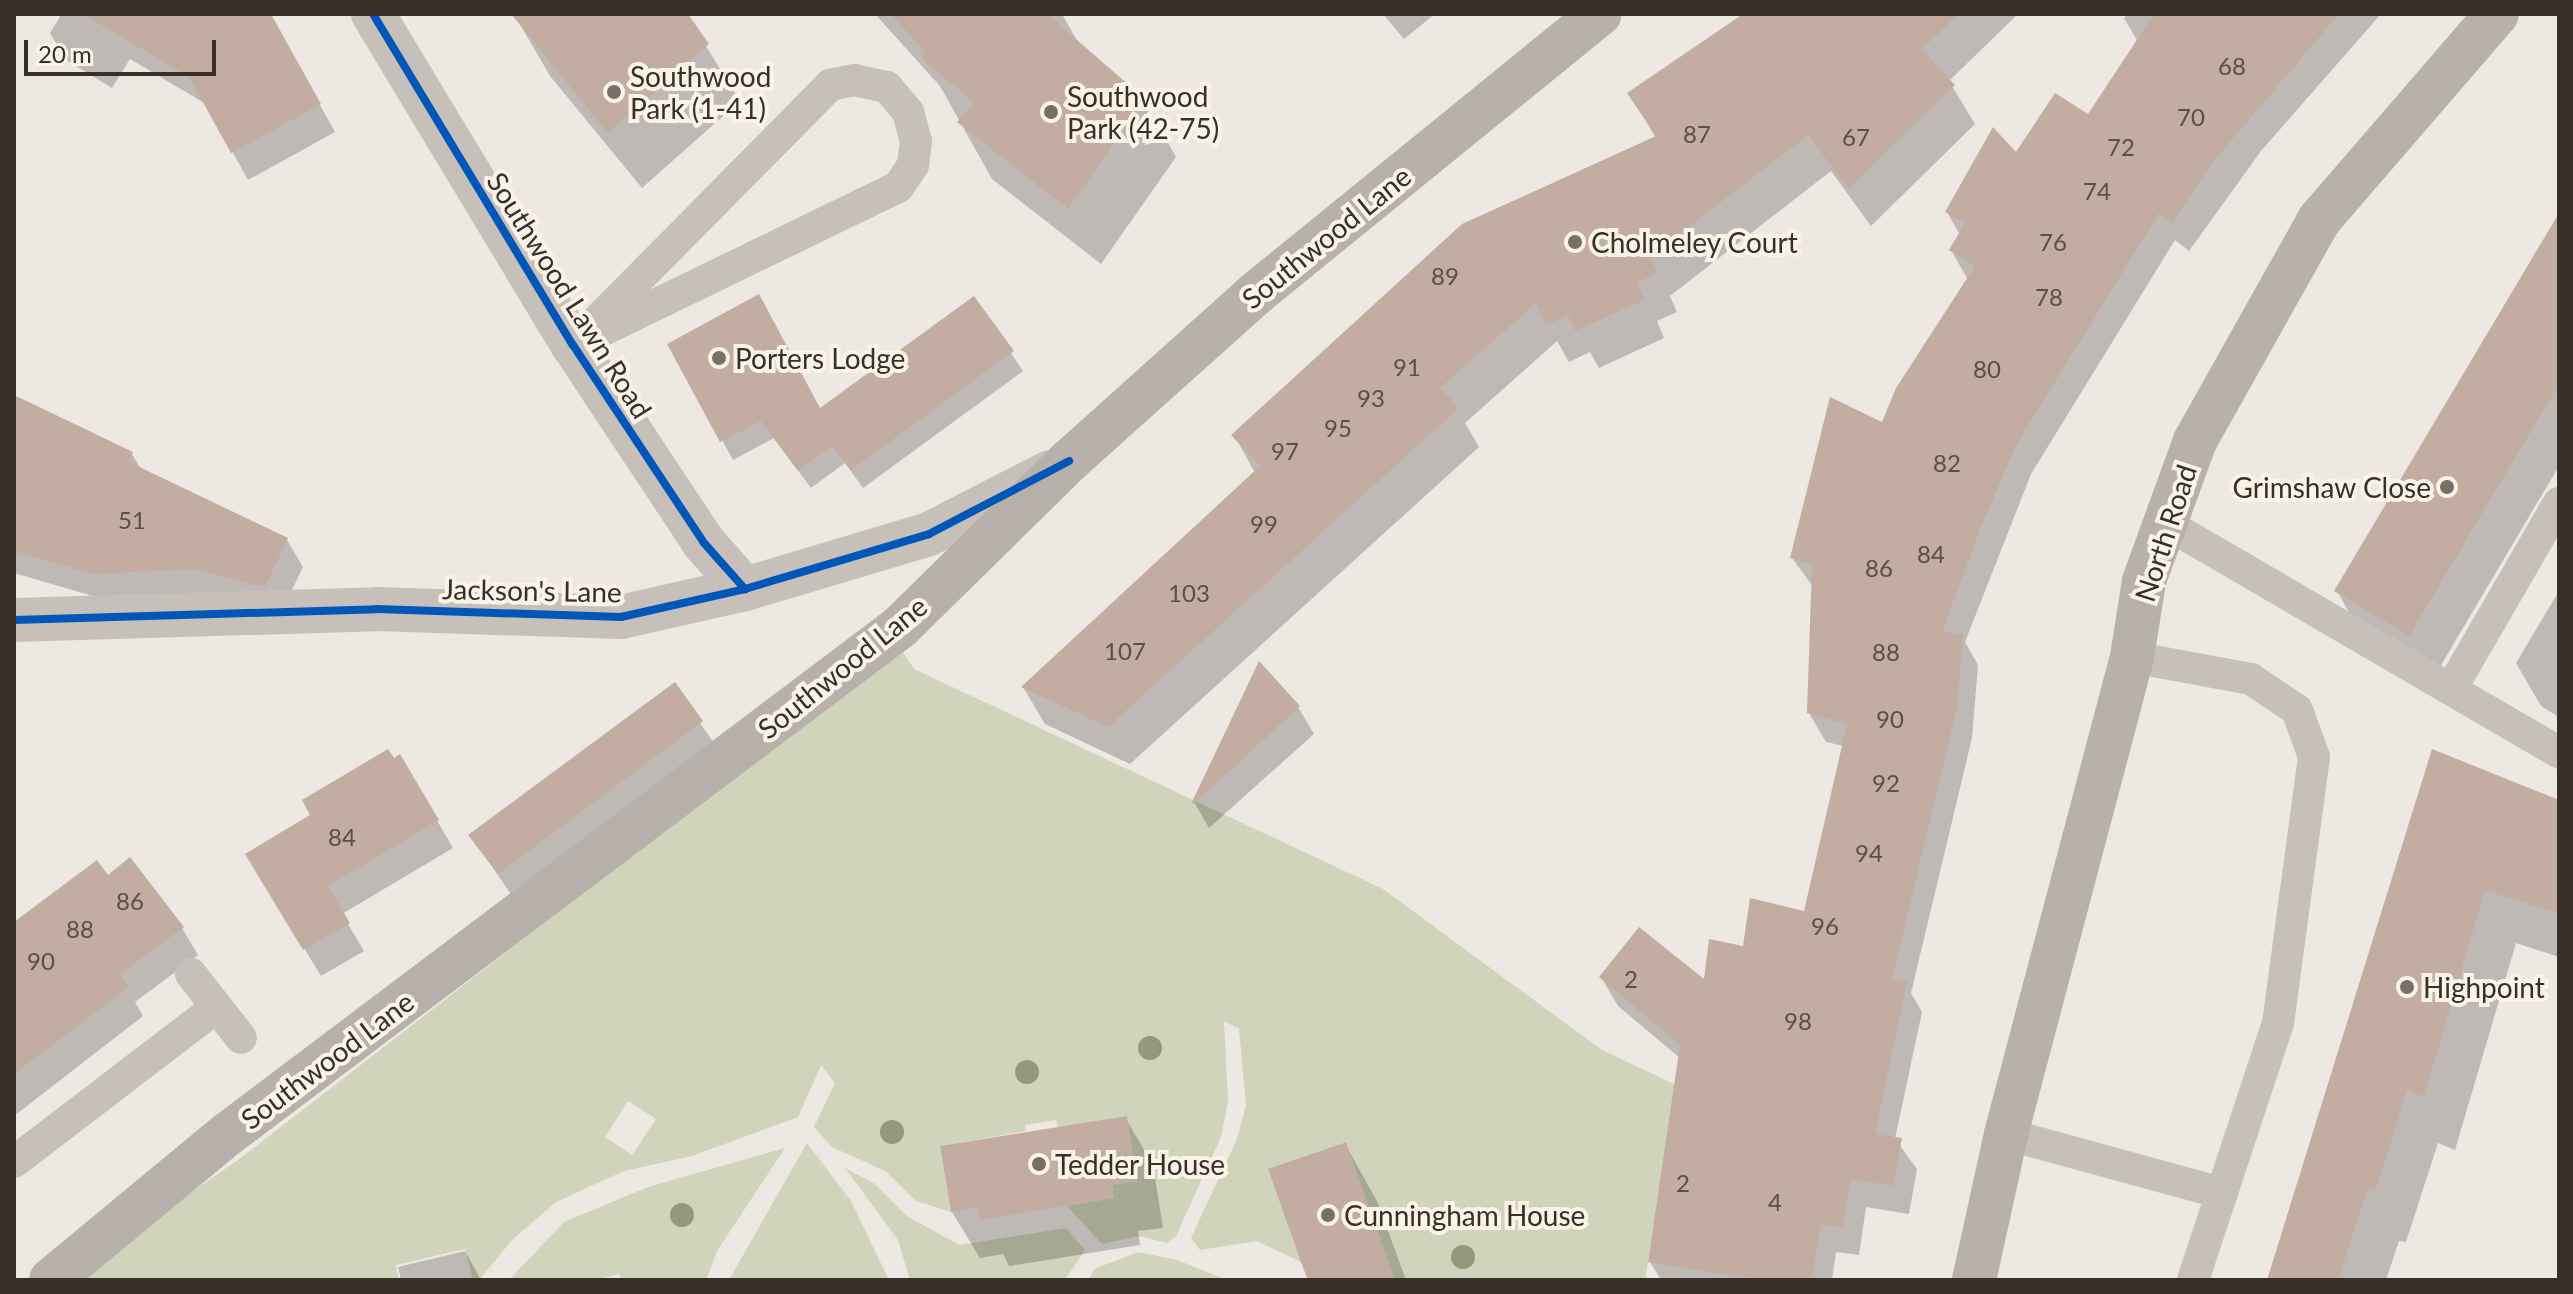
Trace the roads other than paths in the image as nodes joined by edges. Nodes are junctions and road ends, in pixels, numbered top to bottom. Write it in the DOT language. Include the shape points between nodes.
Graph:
graph roads {
  1 [pos="373,14"];
  2 [pos="1600,14"];
  3 [pos="2497,14"];
  4 [pos="573,345"];
  5 [pos="1069,461"];
  6 [pos="2559,503"];
  7 [pos="2165,523"];
  8 [pos="745,589"];
  9 [pos="14,620"];
  10 [pos="2132,657"];
  11 [pos="2451,689"];
  12 [pos="2559,752"];
  13 [pos="191,974"];
  14 [pos="217,1007"];
  15 [pos="241,1038"];
  16 [pos="2006,1134"];
  17 [pos="14,1162"];
  18 [pos="2222,1193"];
  19 [pos="51,1280"];
  20 [pos="1974,1280"];
  21 [pos="2193,1280"];
  1 -- 4 [label="street, Southwood Lawn Road"];
  2 -- 5 [label="main road, Southwood Lane" via="1255,294"];
  3 -- 7 [label="main road, North Road" via="2319,220 2195,441"];
  4 -- 4 [label="lane" via="830,85 854,80 887,87 908,112 915,153 898,187"];
  4 -- 8 [label="street, Southwood Lawn Road" via="704,543"];
  5 -- 8 [label="street, Jackson's Lane" via="929,534"];
  5 -- 19 [label="main road, Southwood Lane" via="900,627 229,1133"];
  6 -- 11 [label="lane"];
  7 -- 10 [label="main road, North Road" via="2144,581"];
  7 -- 11 [label="lane"];
  8 -- 9 [label="street, Jackson's Lane" via="621,617 377,609"];
  10 -- 16 [label="main road, North Road"];
  10 -- 18 [label="lane" via="2251,679 2297,710 2314,757 2278,1023"];
  11 -- 12 [label="lane"];
  13 -- 14 [label="lane"];
  14 -- 15 [label="lane"];
  14 -- 17 [label="lane"];
  16 -- 18 [label="lane"];
  16 -- 20 [label="main road, North Road"];
  18 -- 21 [label="lane"];
}
